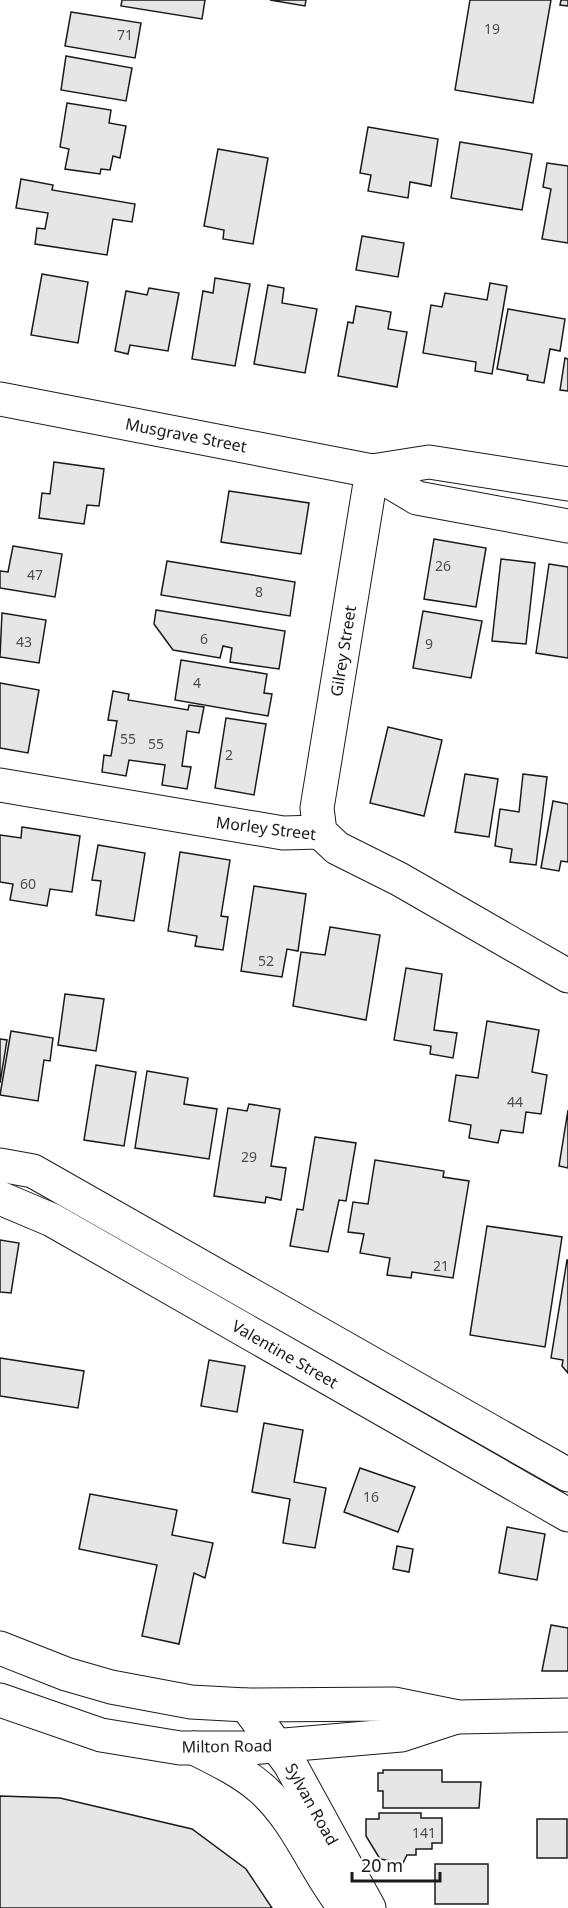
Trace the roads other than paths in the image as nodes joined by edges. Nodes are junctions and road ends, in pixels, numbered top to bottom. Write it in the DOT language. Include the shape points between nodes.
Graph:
graph roads {
  1 [pos="0,399"];
  2 [pos="372,471"];
  3 [pos="568,484"];
  4 [pos="568,526"];
  5 [pos="0,785"];
  6 [pos="320,832"];
  7 [pos="568,976"];
  8 [pos="0,1165"];
  9 [pos="0,1198"];
  10 [pos="568,1475"];
  11 [pos="568,1515"];
  12 [pos="0,1648"];
  13 [pos="0,1700"];
  14 [pos="246,1705"];
  15 [pos="568,1715"];
  16 [pos="458,1717"];
  17 [pos="278,1746"];
  18 [pos="194,1749"];
  19 [pos="345,1908"];
  20 [pos="369,1908"];
  1 -- 2 [label="street, Musgrave Street"];
  2 -- 3 [label="street, Musgrave Street" via="429,462"];
  2 -- 4 [label="street, Musgrave Street" via="417,498"];
  2 -- 6 [label="street, Gilrey Street" via="317,808"];
  5 -- 6 [label="street, Morley Street" via="283,833"];
  6 -- 7 [label="street, Morley Street" via="337,848"];
  8 -- 10 [label="street, Valentine Street" via="33,1171"];
  9 -- 11 [label="street, Valentine Street" via="52,1220"];
  12 -- 14 [label="street, Milton Road" via="111,1687 191,1702"];
  13 -- 18 [label="street, Milton Road" via="101,1735 153,1746"];
  14 -- 16 [label="street, Milton Road" via="394,1704"];
  14 -- 17 [label="street, Sylvan Road"];
  15 -- 16 [label="street, Milton Road"];
  16 -- 17 [label="street, Milton Road" via="401,1735"];
  17 -- 18 [label="street, Milton Road"];
  17 -- 20 [label="street, Sylvan Road"];
  18 -- 19 [label="street, Sylvan Road" via="236,1770 264,1790"];
}
